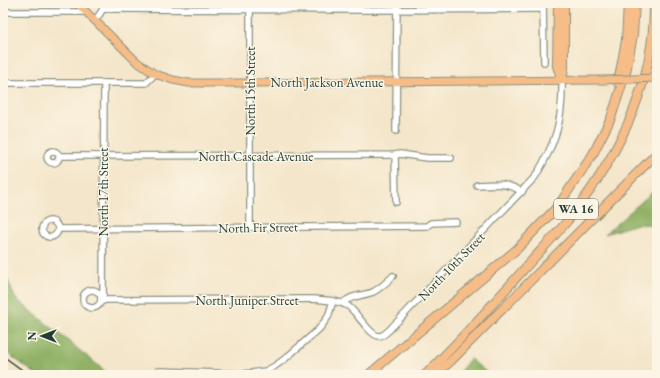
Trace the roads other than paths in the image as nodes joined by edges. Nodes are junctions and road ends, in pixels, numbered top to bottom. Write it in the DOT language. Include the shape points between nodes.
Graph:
graph roads {
  1 [pos="77,3"];
  2 [pos="397,3"];
  3 [pos="558,3"];
  4 [pos="564,3"];
  5 [pos="628,3"];
  6 [pos="635,3"];
  7 [pos="654,3"];
  8 [pos="103,6"];
  9 [pos="250,6"];
  10 [pos="544,6"];
  11 [pos="397,10"];
  12 [pos="3,12"];
  13 [pos="86,12"];
  14 [pos="95,21"];
  15 [pos="544,62"];
  16 [pos="155,74"];
  17 [pos="657,78"];
  18 [pos="562,80"];
  19 [pos="396,82"];
  20 [pos="3,83"];
  21 [pos="104,83"];
  22 [pos="250,83"];
  23 [pos="611,118"];
  24 [pos="396,131"];
  25 [pos="657,153"];
  26 [pos="395,155"];
  27 [pos="60,156"];
  28 [pos="103,156"];
  29 [pos="250,156"];
  30 [pos="451,158"];
  31 [pos="477,185"];
  32 [pos="522,192"];
  33 [pos="396,202"];
  34 [pos="456,222"];
  35 [pos="250,227"];
  36 [pos="58,229"];
  37 [pos="104,229"];
  38 [pos="394,276"];
  39 [pos="102,300"];
  40 [pos="333,301"];
  41 [pos="343,304"];
  42 [pos="378,336"];
  43 [pos="158,371"];
  44 [pos="215,374"];
  45 [pos="244,375"];
  46 [pos="368,375"];
  47 [pos="425,375"];
  48 [pos="435,375"];
  1 -- 13 [label="main road, North Jackson Avenue"];
  2 -- 11 [label="street"];
  3 -- 18 [label="highway" via="557,66"];
  4 -- 18 [label="highway"];
  5 -- 23 [label="highway" via="626,40"];
  6 -- 23 [label="highway, WA 16" via="633,36 626,72"];
  7 -- 47 [label="highway, WA 16" via="652,40 646,74 629,123 615,152 572,216 458,343"];
  8 -- 9 [label="street"];
  8 -- 14 [label="street"];
  9 -- 11 [label="street"];
  9 -- 22 [label="street, North 15th Street"];
  10 -- 11 [label="street"];
  10 -- 15 [label="street"];
  11 -- 19 [label="street"];
  12 -- 13 [label="street"];
  13 -- 14 [label="main road, North Jackson Avenue"];
  14 -- 16 [label="main road, North Jackson Avenue" via="137,62"];
  16 -- 21 [label="street" via="146,83"];
  16 -- 22 [label="main road, North Jackson Avenue" via="189,82"];
  17 -- 18 [label="main road, North Jackson Avenue, bridge"];
  18 -- 19 [label="main road, North Jackson Avenue"];
  18 -- 32 [label="street, North 10th Street" via="562,108 556,138 545,162"];
  19 -- 22 [label="main road, North Jackson Avenue"];
  19 -- 24 [label="street"];
  20 -- 21 [label="street"];
  21 -- 28 [label="street, North 17th Street"];
  22 -- 29 [label="street, North 15th Street"];
  23 -- 46 [label="highway, WA 16" via="593,154 558,206 517,248"];
  25 -- 48 [label="highway"];
  26 -- 29 [label="street, North Cascade Avenue"];
  26 -- 30 [label="street, North Cascade Avenue"];
  26 -- 33 [label="street"];
  27 -- 28 [label="street, North Cascade Avenue"];
  28 -- 29 [label="street, North Cascade Avenue"];
  28 -- 37 [label="street, North 17th Street"];
  29 -- 35 [label="street, North 15th Street"];
  31 -- 32 [label="street" via="505,184 514,186"];
  32 -- 42 [label="street, North 10th Street" via="398,321"];
  34 -- 35 [label="street, North Fir Street" via="431,223 427,226"];
  35 -- 37 [label="street, North Fir Street"];
  36 -- 37 [label="street, North Fir Street"];
  37 -- 39 [label="street, North 17th Street"];
  38 -- 41 [label="street" via="373,292 348,299"];
  39 -- 40 [label="street, North Juniper Street"];
  40 -- 41 [label="street, North Juniper Street"];
  40 -- 45 [label="street" via="328,317 322,325 286,358 266,371"];
  41 -- 42 [label="street, North Juniper Street" via="352,309 372,333"];
  43 -- 44 [label="street"];
  44 -- 45 [label="street"];
}
